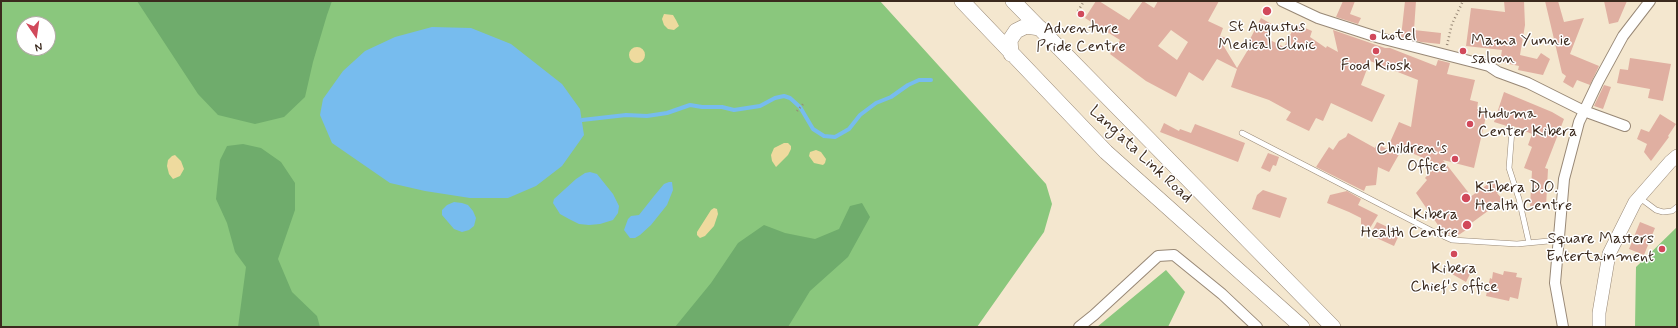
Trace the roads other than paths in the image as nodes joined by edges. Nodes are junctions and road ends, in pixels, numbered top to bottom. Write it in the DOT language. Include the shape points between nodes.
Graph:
graph roads {
  1 [pos="962,1"];
  2 [pos="1013,1"];
  3 [pos="1282,1"];
  4 [pos="1650,1"];
  5 [pos="1040,28"];
  6 [pos="1011,54"];
  7 [pos="1584,111"];
  8 [pos="1624,126"];
  9 [pos="1512,130"];
  10 [pos="1242,133"];
  11 [pos="1677,156"];
  12 [pos="1639,198"];
  13 [pos="1677,207"];
  14 [pos="1559,240"];
  15 [pos="1529,243"];
  16 [pos="1079,327"];
  17 [pos="1257,327"];
  18 [pos="1302,327"];
  19 [pos="1333,327"];
  20 [pos="1563,327"];
  21 [pos="1599,327"];
  1 -- 6 [label="main road, Lang'ata Link Road"];
  2 -- 5 [label="main road, Lang'ata Link Road"];
  3 -- 7 [label="street" via="1318,18 1386,40 1489,66 1498,72 1528,82"];
  4 -- 7 [label="street" via="1624,36"];
  5 -- 6 [label="main road" via="1026,26 1016,31 1010,40"];
  5 -- 19 [label="main road, Lang'ata Link Road"];
  6 -- 18 [label="main road, Lang'ata Link Road" via="1106,152"];
  7 -- 8 [label="street"];
  7 -- 14 [label="street" via="1564,179"];
  9 -- 15 [label="lane" via="1508,168 1519,199"];
  10 -- 15 [label="lane" via="1452,240 1494,244"];
  11 -- 12 [label="street"];
  12 -- 13 [label="lane" via="1663,212 1672,211"];
  12 -- 21 [label="street" via="1609,254"];
  14 -- 15 [label="lane"];
  14 -- 20 [label="street" via="1556,283"];
  16 -- 17 [label="street" via="1158,256 1174,255"];
}
